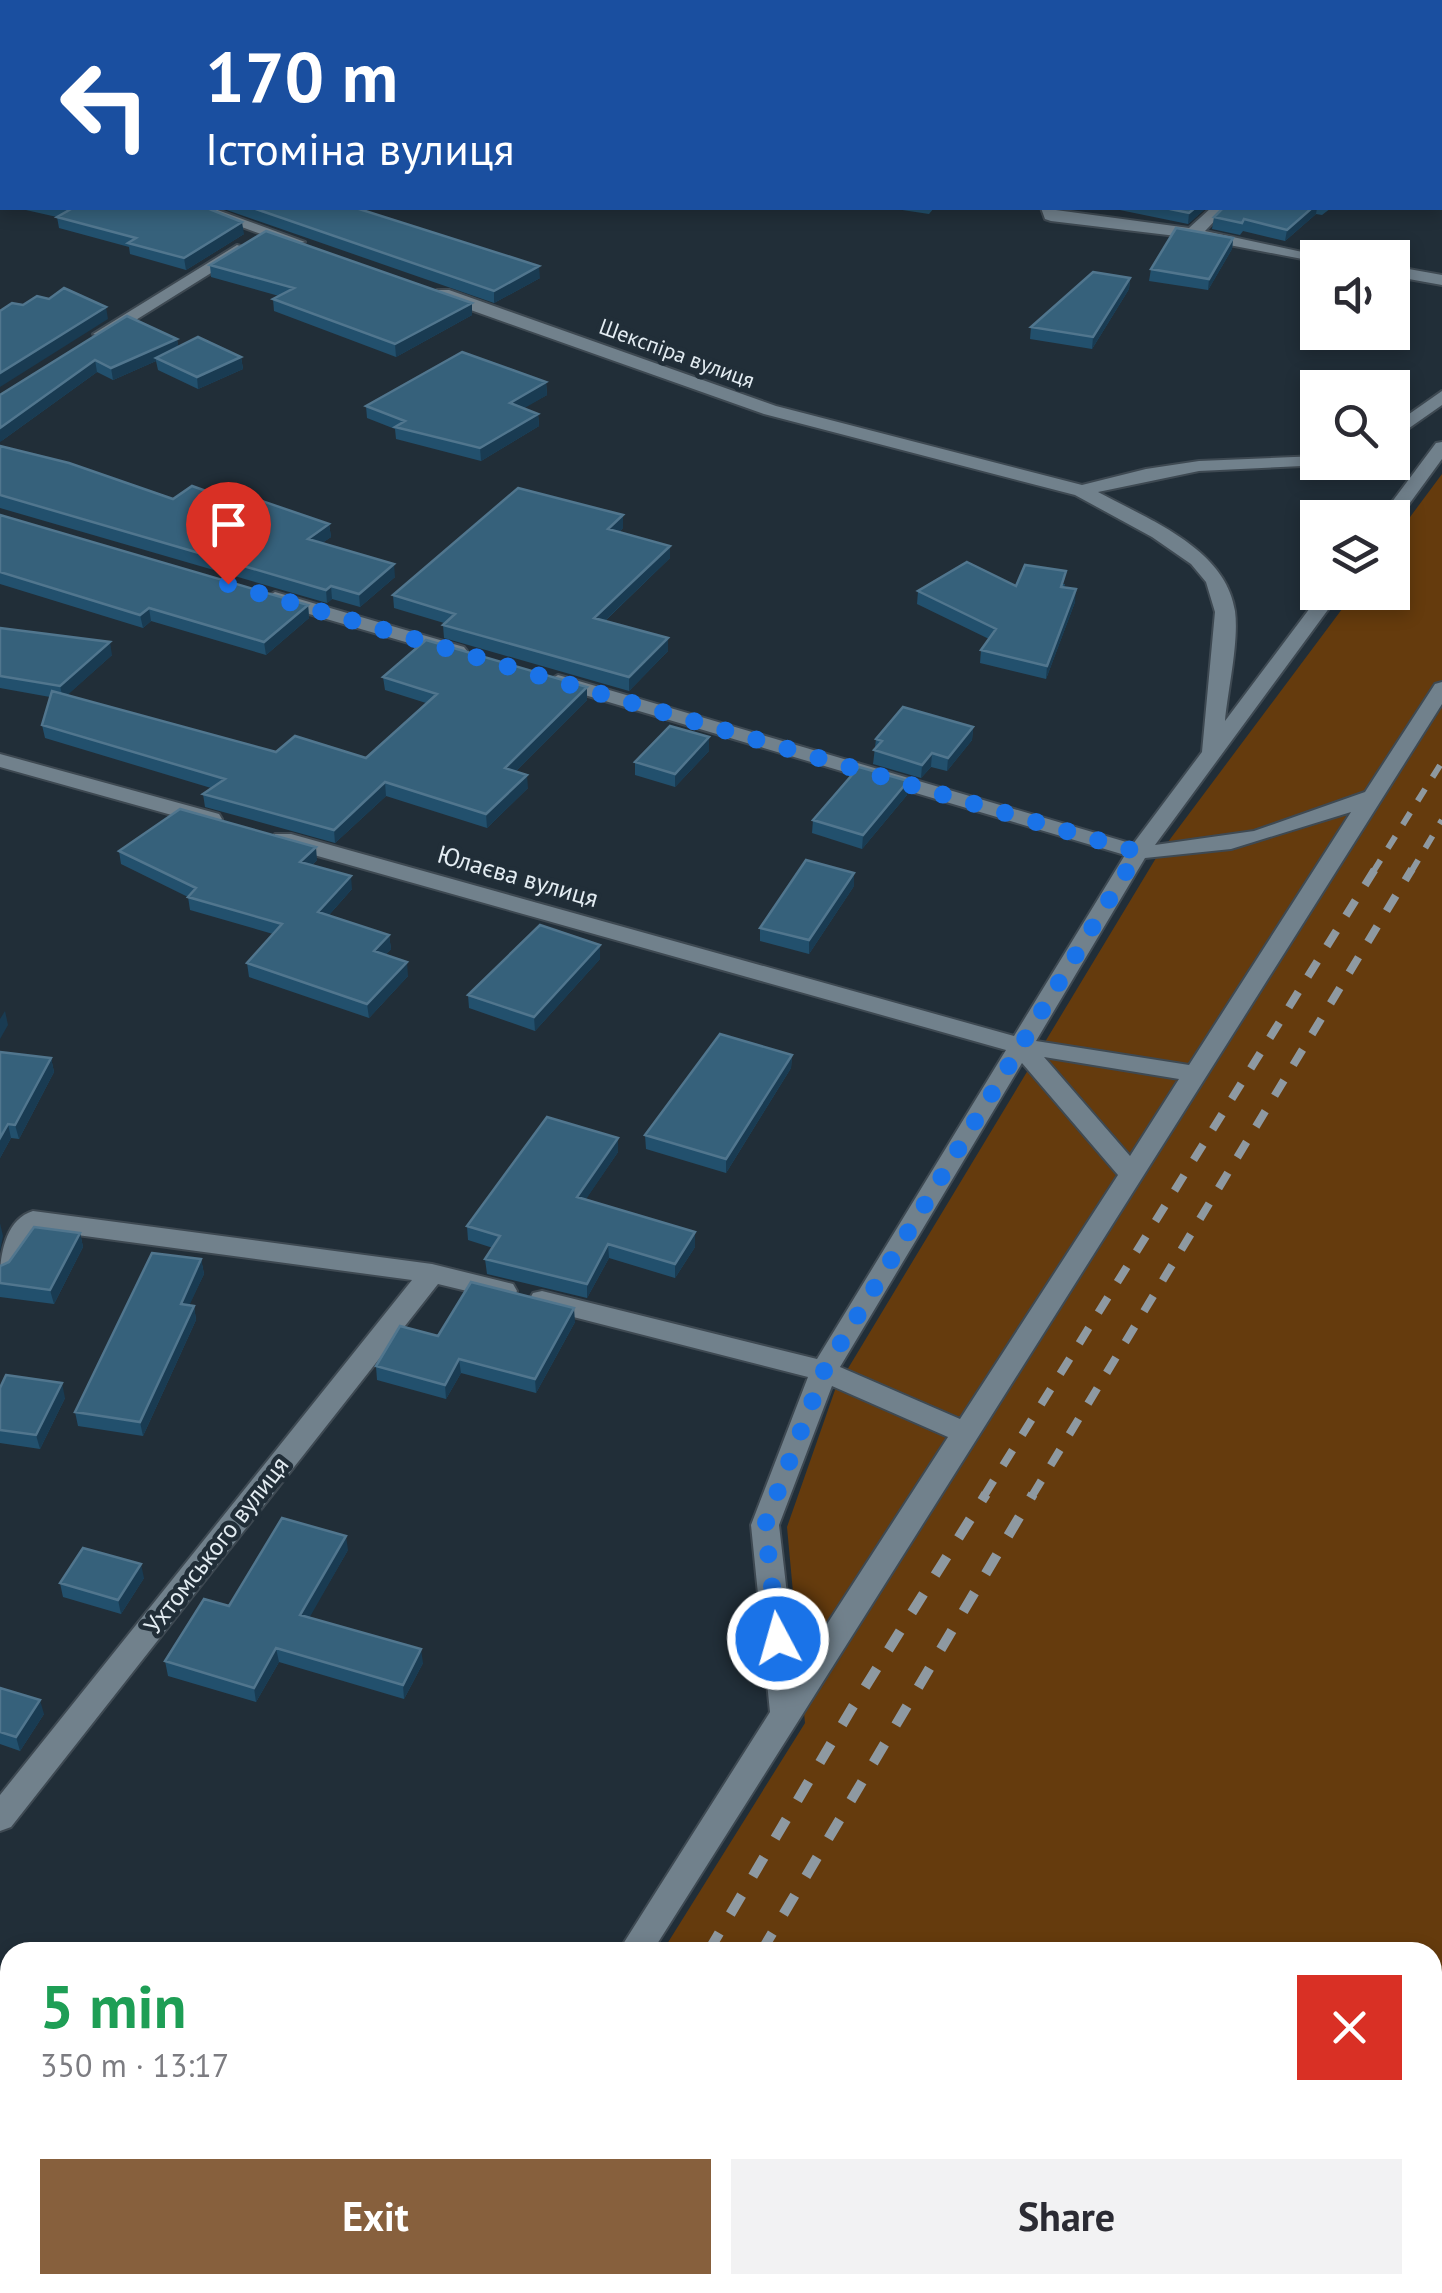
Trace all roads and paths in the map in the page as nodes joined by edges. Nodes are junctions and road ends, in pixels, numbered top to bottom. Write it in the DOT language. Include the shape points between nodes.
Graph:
graph roads {
  1 [pos="204,210"];
  2 [pos="1049,210"];
  3 [pos="1218,210"];
  4 [pos="266,231"];
  5 [pos="1193,233"];
  6 [pos="318,250"];
  7 [pos="1300,254"];
  8 [pos="1410,274"];
  9 [pos="1442,280"];
  10 [pos="424,287"];
  11 [pos="88,342"];
  12 [pos="1442,396"];
  13 [pos="1410,420"];
  14 [pos="1442,446"];
  15 [pos="1300,463"];
  16 [pos="1082,491"];
  17 [pos="1402,500"];
  18 [pos="246,589"];
  19 [pos="1318,610"];
  20 [pos="474,656"];
  21 [pos="531,673"];
  22 [pos="1442,688"];
  23 [pos="1212,752"];
  24 [pos="0,760"];
  25 [pos="1374,796"];
  26 [pos="231,824"];
  27 [pos="270,835"];
  28 [pos="1138,852"];
  29 [pos="1020,1046"];
  30 [pos="1197,1074"];
  31 [pos="1132,1174"];
  32 [pos="0,1268"];
  33 [pos="432,1273"];
  34 [pos="824,1371"];
  35 [pos="966,1433"];
  36 [pos="786,1714"];
  37 [pos="0,1818"];
  38 [pos="640,1942"];
  1 -- 4 [label="street"];
  2 -- 5 [label="street" via="1051,216"];
  3 -- 5 [label="street"];
  4 -- 6 [label="street"];
  4 -- 11 [label="street"];
  5 -- 7 [label="street"];
  8 -- 9 [label="street"];
  10 -- 16 [label="street, Шекспіра вулиця" via="770,410"];
  12 -- 13 [label="street"];
  14 -- 17 [label="street"];
  15 -- 16 [label="street" via="1199,466"];
  16 -- 23 [label="street" via="1198,560 1215,580 1226,612"];
  18 -- 20 [label="street"];
  19 -- 23 [label="street"];
  21 -- 28 [label="street"];
  22 -- 25 [label="street"];
  23 -- 28 [label="street"];
  24 -- 26 [label="street"];
  25 -- 28 [label="street" via="1236,845"];
  25 -- 30 [label="street"];
  27 -- 29 [label="street, Юлаєва вулиця"];
  28 -- 29 [label="street"];
  29 -- 30 [label="street, Юлаєва вулиця"];
  29 -- 31 [label="street"];
  29 -- 34 [label="street"];
  30 -- 31 [label="street"];
  31 -- 35 [label="street"];
  32 -- 33 [label="street" via="33,1220"];
  33 -- 34 [label="street"];
  33 -- 37 [label="street, Ухтомського вулиця"];
  34 -- 35 [label="street"];
  34 -- 36 [label="street" via="765,1525"];
  35 -- 36 [label="street"];
  36 -- 38 [label="street"];
}
